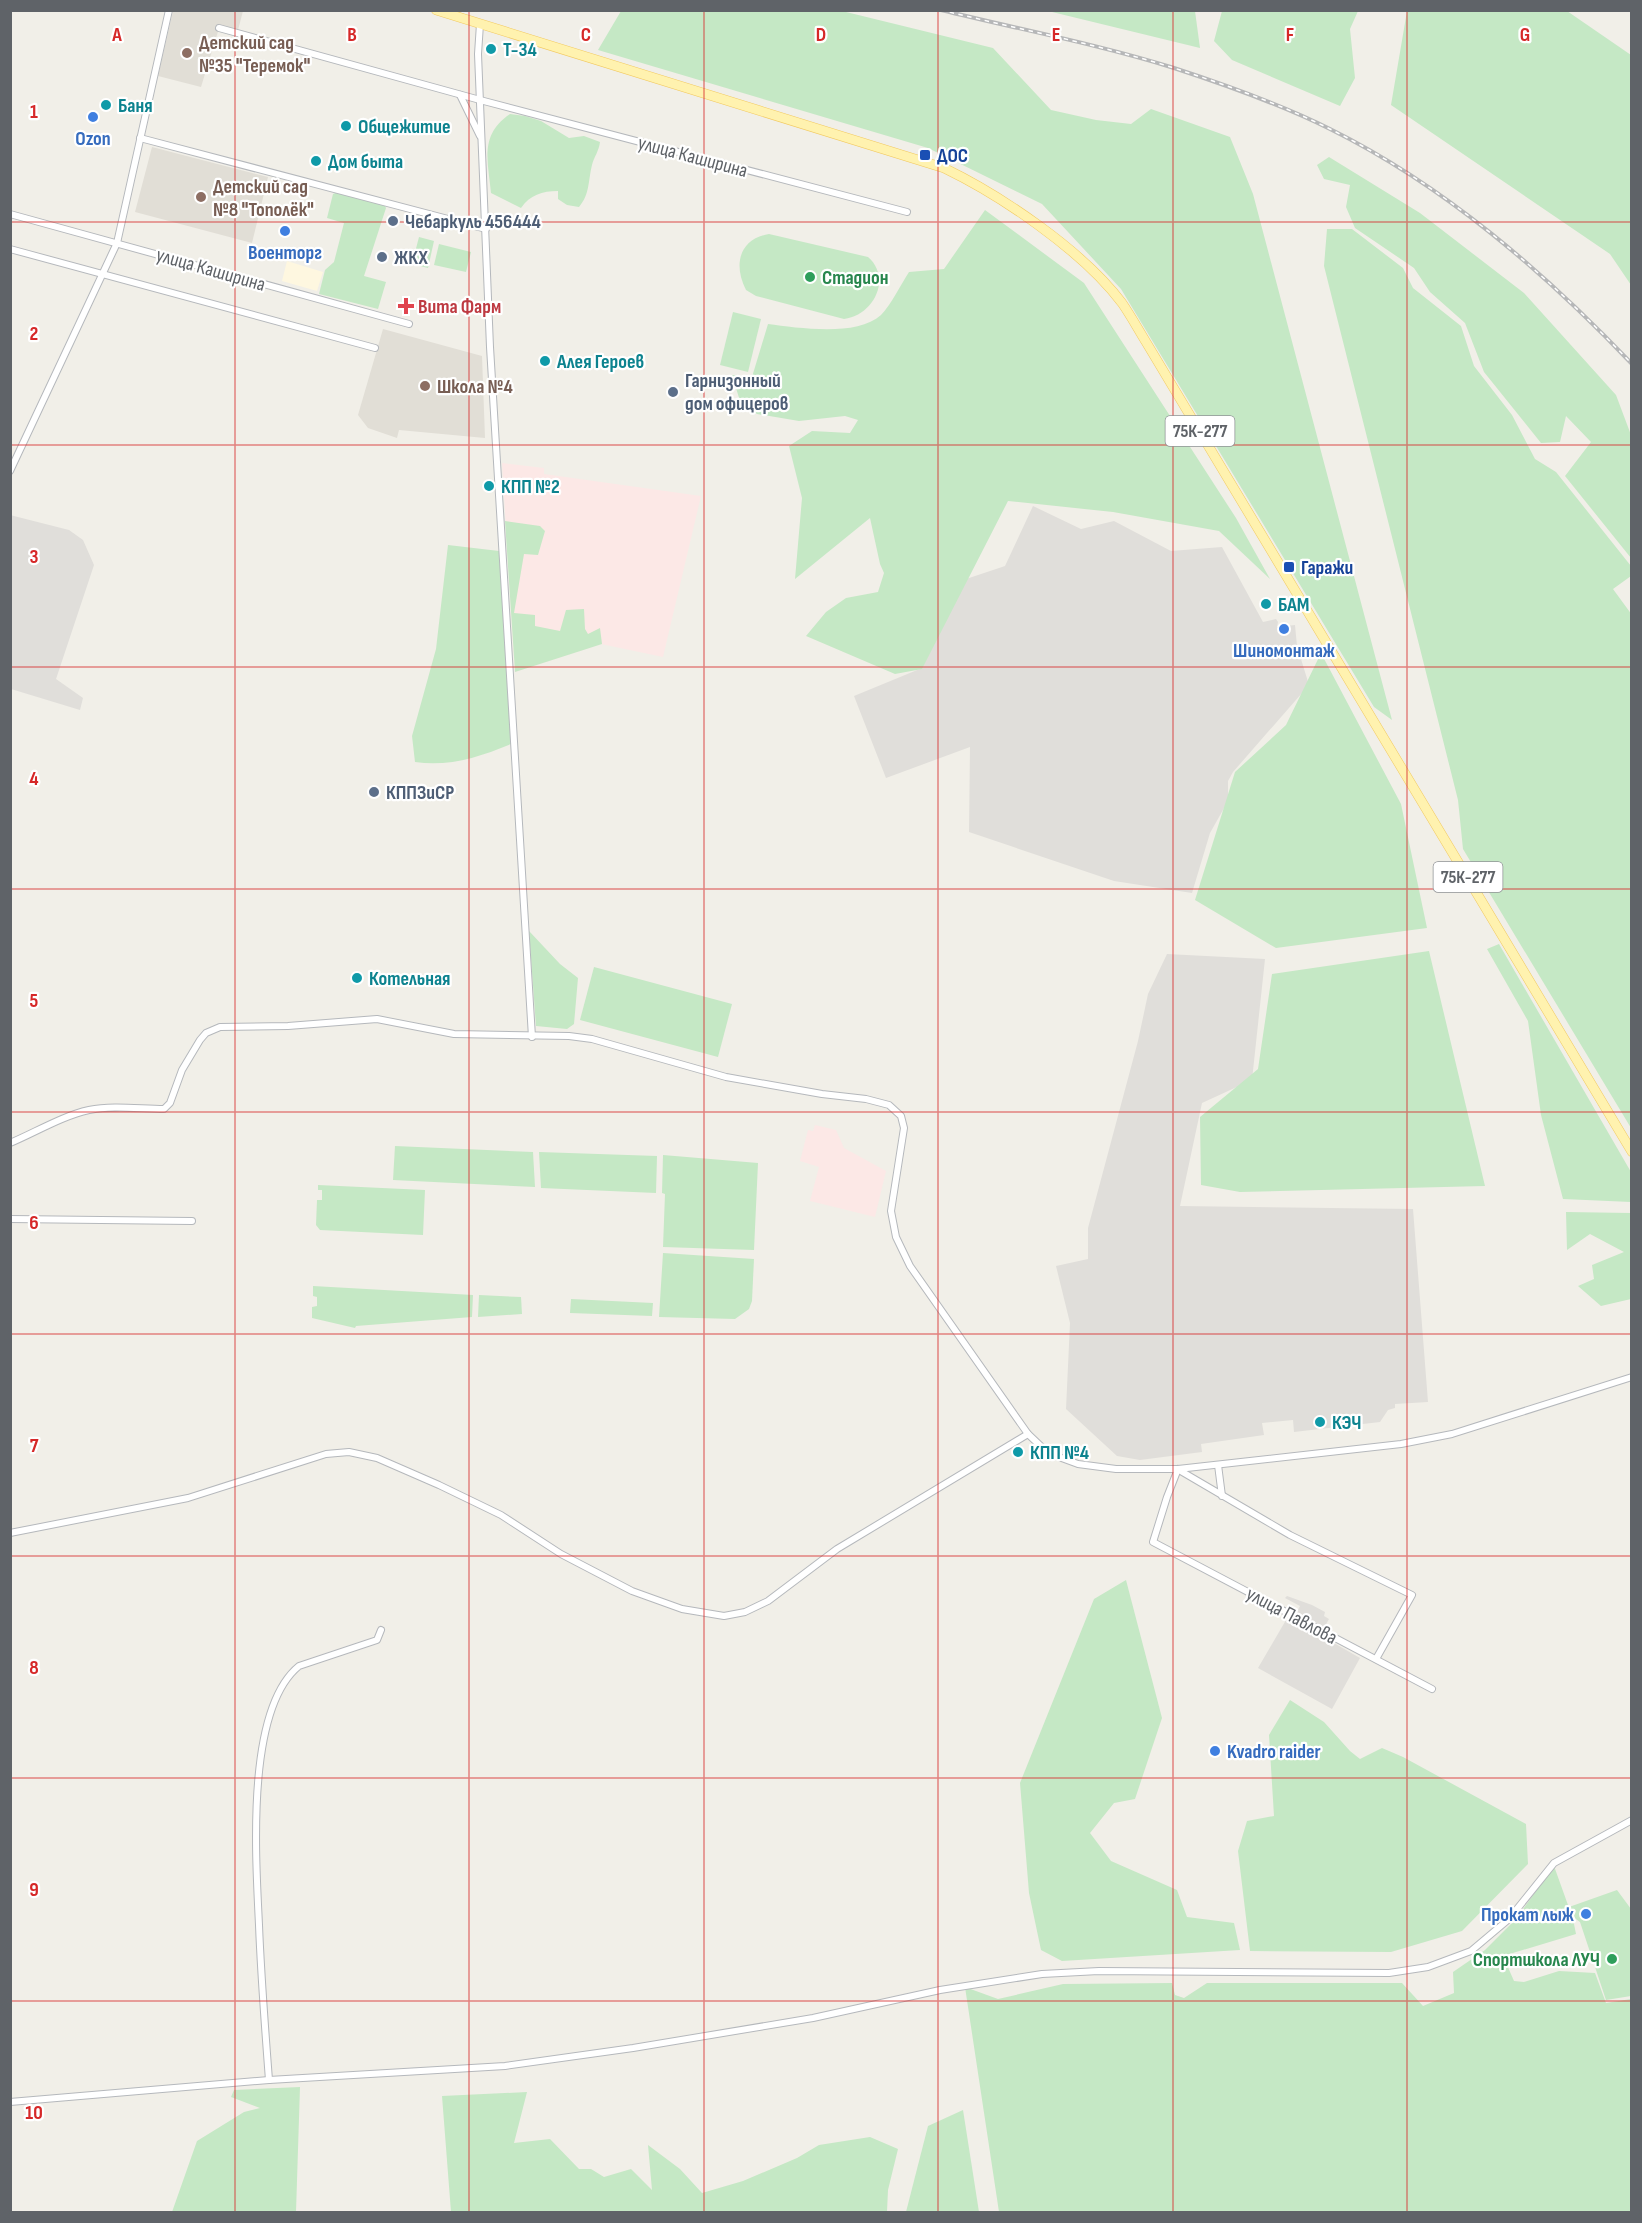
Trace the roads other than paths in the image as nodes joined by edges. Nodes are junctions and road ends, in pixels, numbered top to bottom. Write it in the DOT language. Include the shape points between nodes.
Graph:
graph roads {
  1 [pos="169,10"];
  2 [pos="436,10"];
  3 [pos="480,24"];
  4 [pos="219,28"];
  5 [pos="460,95"];
  6 [pos="480,100"];
  7 [pos="140,138"];
  8 [pos="482,139"];
  9 [pos="907,212"];
  10 [pos="10,214"];
  11 [pos="486,229"];
  12 [pos="117,243"];
  13 [pos="10,249"];
  14 [pos="104,273"];
  15 [pos="409,324"];
  16 [pos="375,348"];
  17 [pos="10,471"];
  18 [pos="532,1037"];
  19 [pos="10,1143"];
  20 [pos="1632,1152"];
  21 [pos="10,1219"];
  22 [pos="192,1221"];
  23 [pos="1632,1377"];
  24 [pos="1028,1434"];
  25 [pos="1218,1465"];
  26 [pos="1178,1469"];
  27 [pos="1222,1496"];
  28 [pos="10,1533"];
  29 [pos="381,1630"];
  30 [pos="1376,1659"];
  31 [pos="1431,1689"];
  32 [pos="1632,1820"];
  33 [pos="269,2080"];
  34 [pos="10,2102"];
  1 -- 7 [label="street"];
  2 -- 3 [label="main road, 75К-277"];
  3 -- 6 [label="street"];
  3 -- 20 [label="main road, 75К-277" via="944,168 1032,221 1088,265 1121,302 1146,342"];
  4 -- 5 [label="street, улица Каширина"];
  5 -- 6 [label="street, улица Каширина"];
  5 -- 8 [label="street"];
  6 -- 8 [label="street"];
  6 -- 9 [label="street, улица Каширина"];
  7 -- 11 [label="street"];
  7 -- 12 [label="street"];
  8 -- 11 [label="street"];
  10 -- 12 [label="street, улица Каширина"];
  11 -- 18 [label="street"];
  12 -- 14 [label="street"];
  12 -- 15 [label="street, улица Каширина"];
  13 -- 14 [label="street, улица Каширина"];
  14 -- 16 [label="street, улица Каширина"];
  14 -- 17 [label="street"];
  18 -- 19 [label="street" via="454,1034 377,1019 220,1027 200,1040 164,1109 89,1110"];
  18 -- 24 [label="street" via="592,1039 726,1077 889,1105 901,1116 904,1128 891,1211 896,1237 910,1266"];
  21 -- 22 [label="street"];
  23 -- 25 [label="street" via="1452,1434 1401,1444"];
  24 -- 26 [label="street" via="1048,1453 1078,1464 1116,1469"];
  24 -- 28 [label="street" via="837,1549 768,1601 724,1616 682,1609 632,1591 561,1554 501,1515 377,1458 349,1452 326,1454 188,1498"];
  25 -- 26 [label="street"];
  25 -- 27 [label="street"];
  26 -- 27 [label="street"];
  26 -- 30 [label="street, улица Павлова" via="1153,1542"];
  27 -- 30 [label="street" via="1290,1535 1412,1595"];
  29 -- 33 [label="street" via="377,1640 299,1666 288,1674 276,1695 261,1751 255,1832"];
  30 -- 31 [label="street, улица Павлова"];
  32 -- 33 [label="street" via="1554,1863 1509,1919 1471,1950 1428,1967 1389,1973 1042,1974 813,2018 516,2065"];
  33 -- 34 [label="street"];
}
